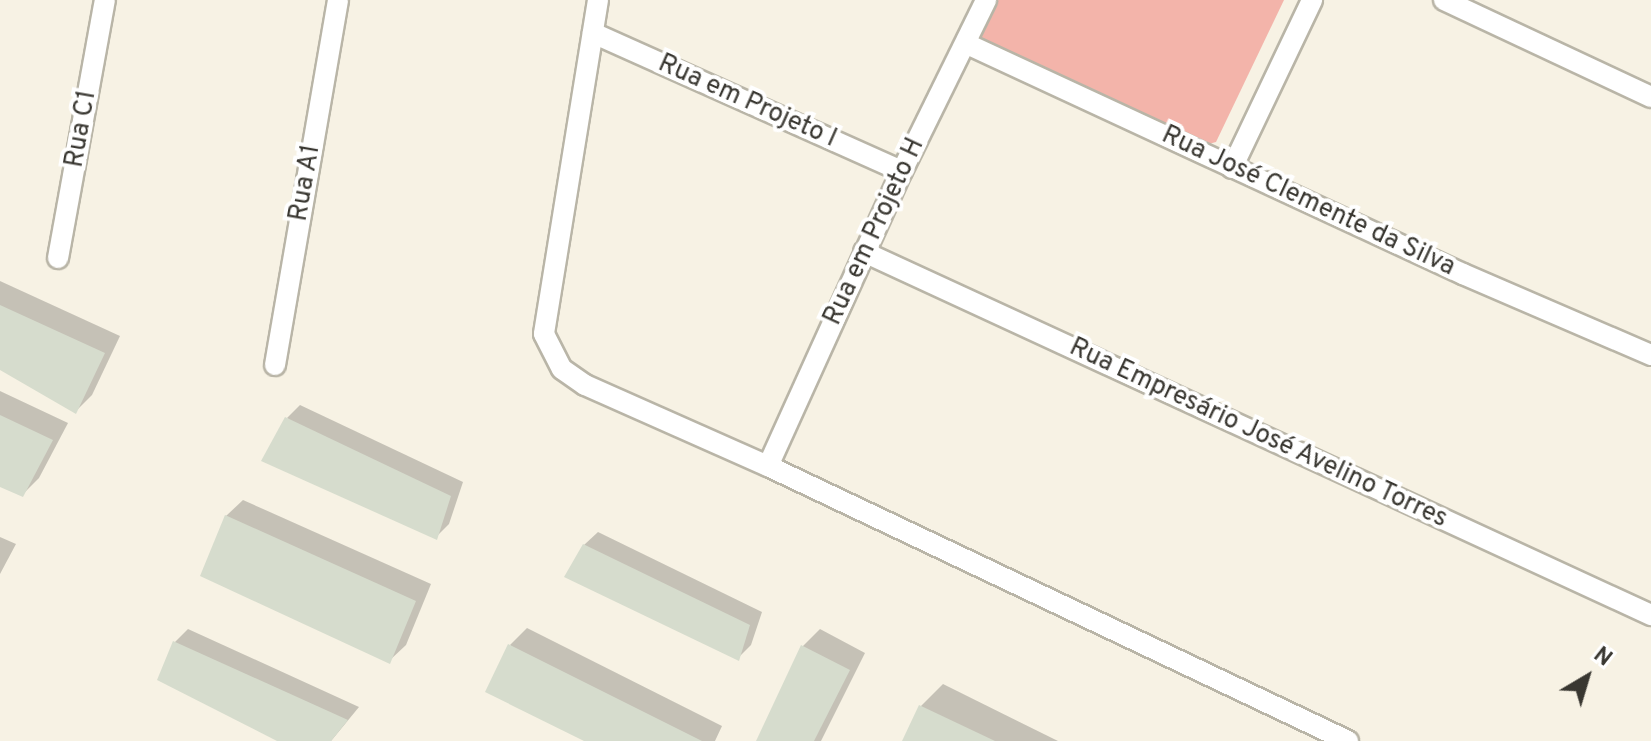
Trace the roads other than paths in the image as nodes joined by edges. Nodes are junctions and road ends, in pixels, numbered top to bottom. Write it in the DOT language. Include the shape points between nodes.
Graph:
graph roads {
  1 [pos="105,0"];
  2 [pos="338,0"];
  3 [pos="598,0"];
  4 [pos="986,0"];
  5 [pos="1312,0"];
  6 [pos="1444,0"];
  7 [pos="593,33"];
  8 [pos="967,44"];
  9 [pos="1651,97"];
  10 [pos="1232,168"];
  11 [pos="902,171"];
  12 [pos="864,252"];
  13 [pos="58,258"];
  14 [pos="1651,355"];
  15 [pos="275,365"];
  16 [pos="768,466"];
  17 [pos="1651,615"];
  18 [pos="1348,741"];
  1 -- 13 [label="street, Rua C1"];
  2 -- 15 [label="street, Rua A1"];
  3 -- 7 [label="street"];
  4 -- 8 [label="street, Rua em Projeto H"];
  5 -- 10 [label="street"];
  6 -- 9 [label="street"];
  7 -- 11 [label="street, Rua em Projeto I"];
  7 -- 16 [label="street" via="544,334 562,369 585,385"];
  8 -- 10 [label="street, Rua José Clemente da Silva"];
  8 -- 11 [label="street, Rua em Projeto H"];
  10 -- 14 [label="street, Rua José Clemente da Silva"];
  11 -- 12 [label="street, Rua em Projeto H"];
  12 -- 16 [label="street, Rua em Projeto H"];
  12 -- 17 [label="street, Rua Empresário José Avelino Torres"];
  16 -- 18 [label="street"];
}
